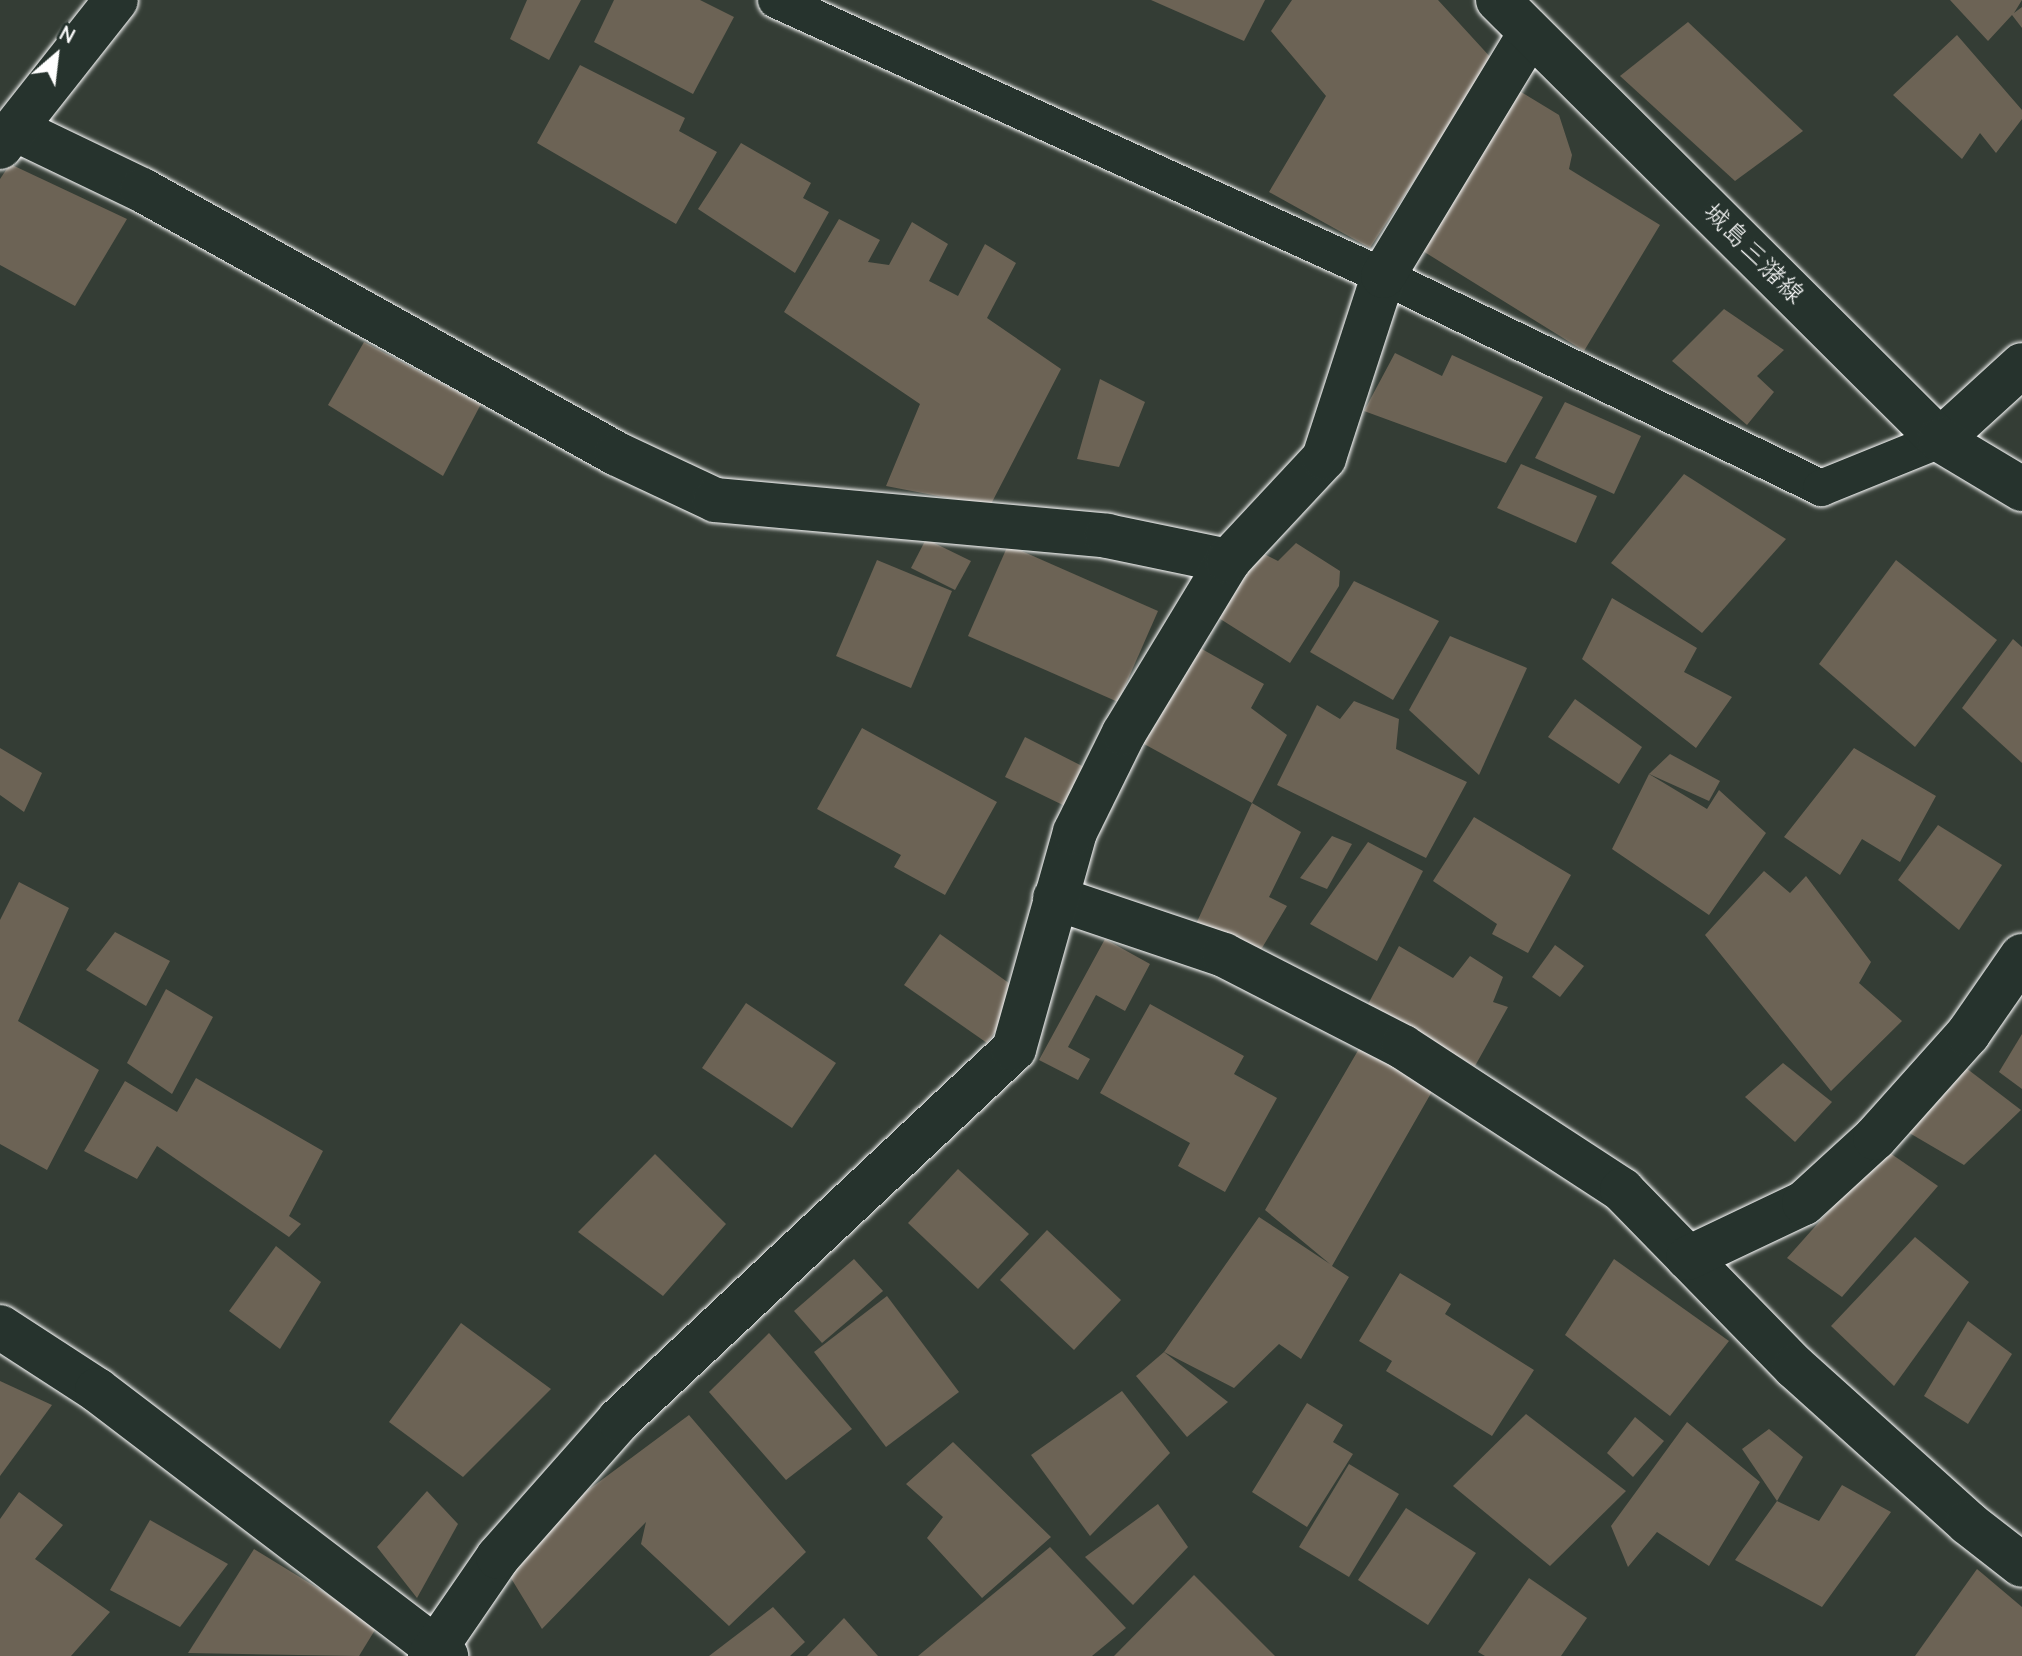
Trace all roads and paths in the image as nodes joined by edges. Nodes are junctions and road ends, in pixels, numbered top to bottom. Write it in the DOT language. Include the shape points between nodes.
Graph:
graph roads {
  1 [pos="116,0"];
  2 [pos="776,0"];
  3 [pos="1498,0"];
  4 [pos="1530,33"];
  5 [pos="7,138"];
  6 [pos="1383,276"];
  7 [pos="2022,365"];
  8 [pos="1940,440"];
  9 [pos="2022,489"];
  10 [pos="1228,561"];
  11 [pos="1055,898"];
  12 [pos="2022,956"];
  13 [pos="1688,1258"];
  14 [pos="0,1327"];
  15 [pos="2022,1565"];
  16 [pos="437,1653"];
  1 -- 5 [label="street"];
  2 -- 6 [label="lane"];
  3 -- 4 [label="street, 城島三潴線"];
  4 -- 6 [label="street"];
  4 -- 8 [label="street, 城島三潴線"];
  5 -- 10 [label="street" via="142,190 617,454 715,500 1107,536"];
  6 -- 8 [label="lane" via="1821,488"];
  6 -- 10 [label="street" via="1324,458"];
  7 -- 8 [label="street"];
  8 -- 9 [label="street, 城島三潴線"];
  10 -- 11 [label="street" via="1124,733 1075,832"];
  11 -- 13 [label="street" via="1224,955 1403,1047 1622,1190"];
  11 -- 16 [label="street" via="1014,1049 619,1420 498,1557"];
  12 -- 13 [label="street" via="1949,1055 1875,1138 1804,1203"];
  13 -- 15 [label="street" via="1795,1367"];
  14 -- 16 [label="street" via="97,1390"];
}
